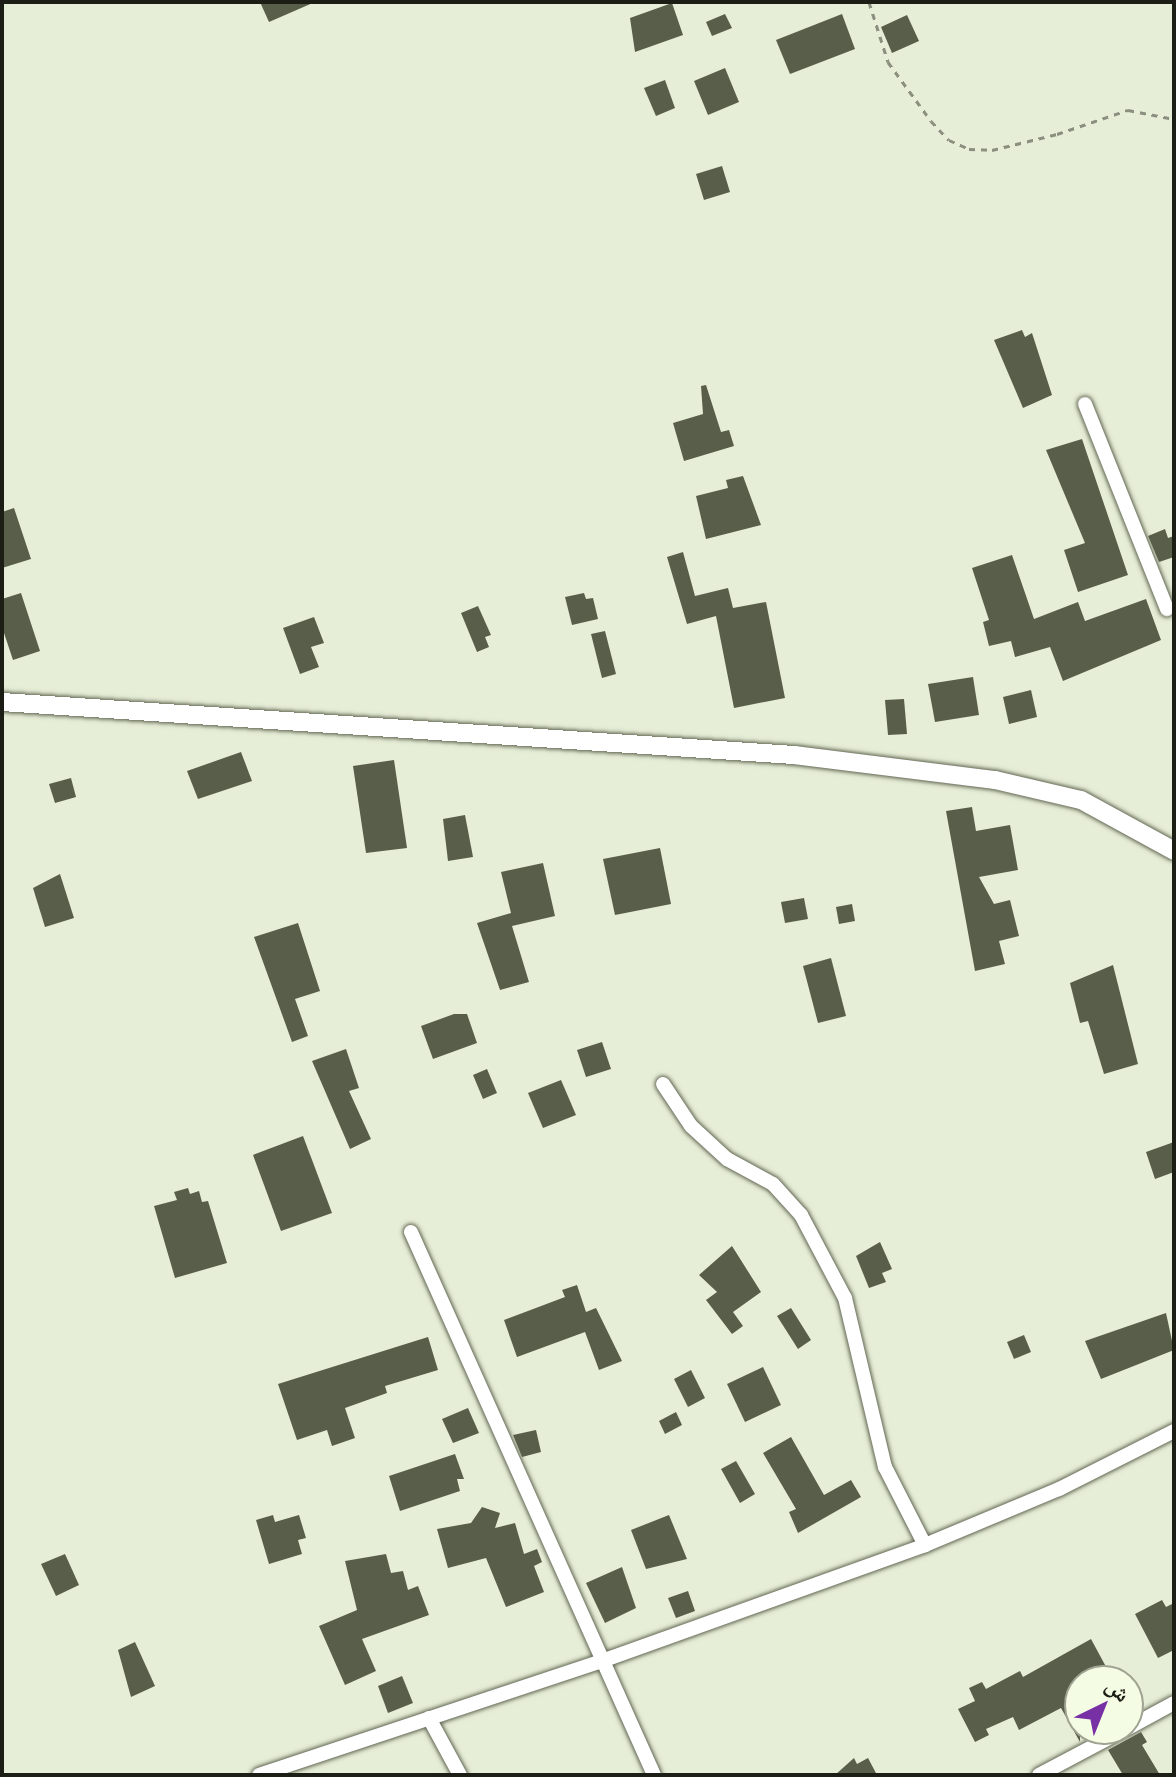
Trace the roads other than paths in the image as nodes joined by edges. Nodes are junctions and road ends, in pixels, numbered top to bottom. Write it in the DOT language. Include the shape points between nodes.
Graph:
graph roads {
  1 [pos="1085,404"];
  2 [pos="1170,607"];
  3 [pos="1174,623"];
  4 [pos="2,702"];
  5 [pos="1174,851"];
  6 [pos="663,1084"];
  7 [pos="411,1232"];
  8 [pos="1174,1431"];
  9 [pos="925,1545"];
  10 [pos="599,1662"];
  11 [pos="1174,1703"];
  12 [pos="429,1718"];
  13 [pos="1144,1719"];
  14 [pos="1095,1745"];
  15 [pos="259,1775"];
  16 [pos="460,1775"];
  17 [pos="654,1775"];
  18 [pos="1039,1775"];
  1 -- 2 [label="street"];
  2 -- 3 [label="street"];
  4 -- 5 [label="street" via="655,744 932,772 1081,800"];
  6 -- 9 [label="street" via="691,1126 727,1159 773,1184 801,1215 845,1298 885,1467"];
  7 -- 10 [label="street"];
  8 -- 9 [label="street" via="1059,1489"];
  9 -- 10 [label="street"];
  10 -- 12 [label="street"];
  10 -- 17 [label="street"];
  11 -- 13 [label="street"];
  12 -- 15 [label="street"];
  12 -- 16 [label="street"];
  14 -- 18 [label="street"];
}
